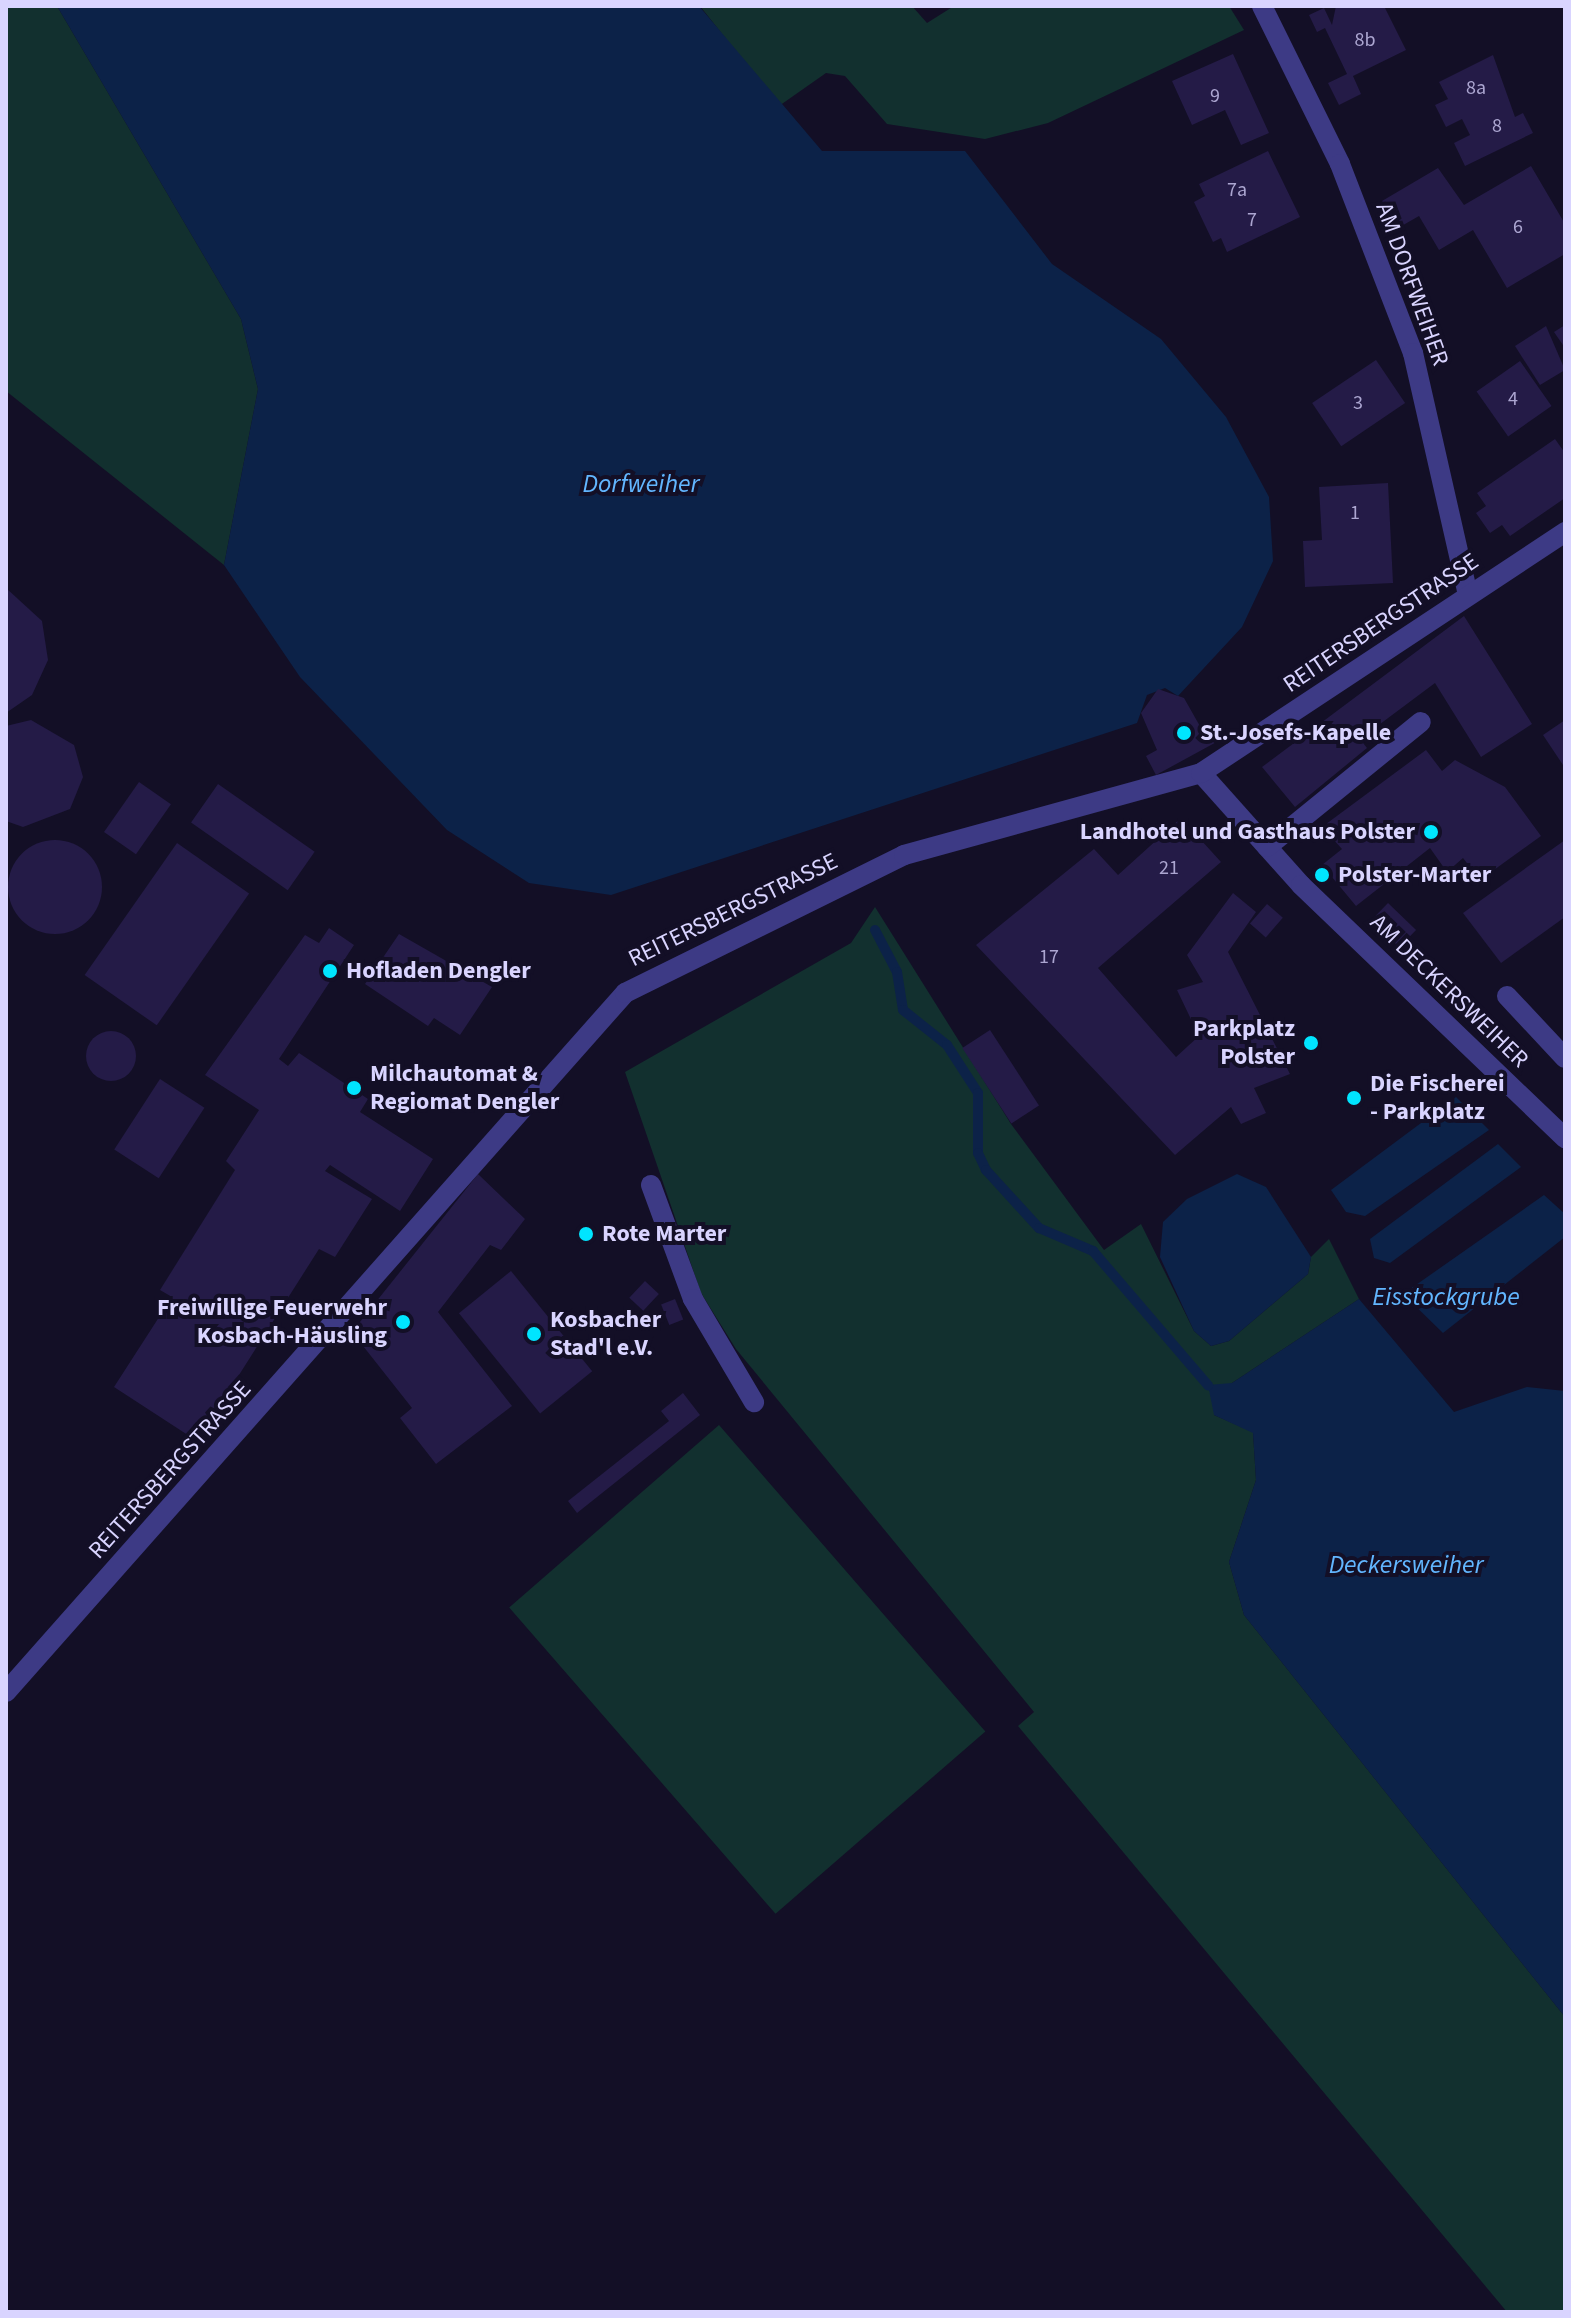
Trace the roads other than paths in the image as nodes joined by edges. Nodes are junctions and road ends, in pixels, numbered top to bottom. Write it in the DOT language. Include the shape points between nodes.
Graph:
graph roads {
  1 [pos="1262,6"];
  2 [pos="1565,532"];
  3 [pos="1468,595"];
  4 [pos="1421,722"];
  5 [pos="1201,773"];
  6 [pos="1267,847"];
  7 [pos="1507,996"];
  8 [pos="1565,1058"];
  9 [pos="1565,1138"];
  10 [pos="651,1185"];
  11 [pos="754,1402"];
  12 [pos="6,1692"];
  1 -- 3 [label="street, AM DORFWEIHER" via="1340,164 1413,353"];
  2 -- 3 [label="street, REITERSBERGSTRASSE"];
  3 -- 5 [label="street, REITERSBERGSTRASSE"];
  4 -- 6 [label="street"];
  5 -- 6 [label="street, AM DECKERSWEIHER"];
  5 -- 12 [label="street, REITERSBERGSTRASSE" via="904,855 625,993"];
  6 -- 9 [label="street, AM DECKERSWEIHER"];
  7 -- 8 [label="street"];
  10 -- 11 [label="street" via="693,1299"];
}
